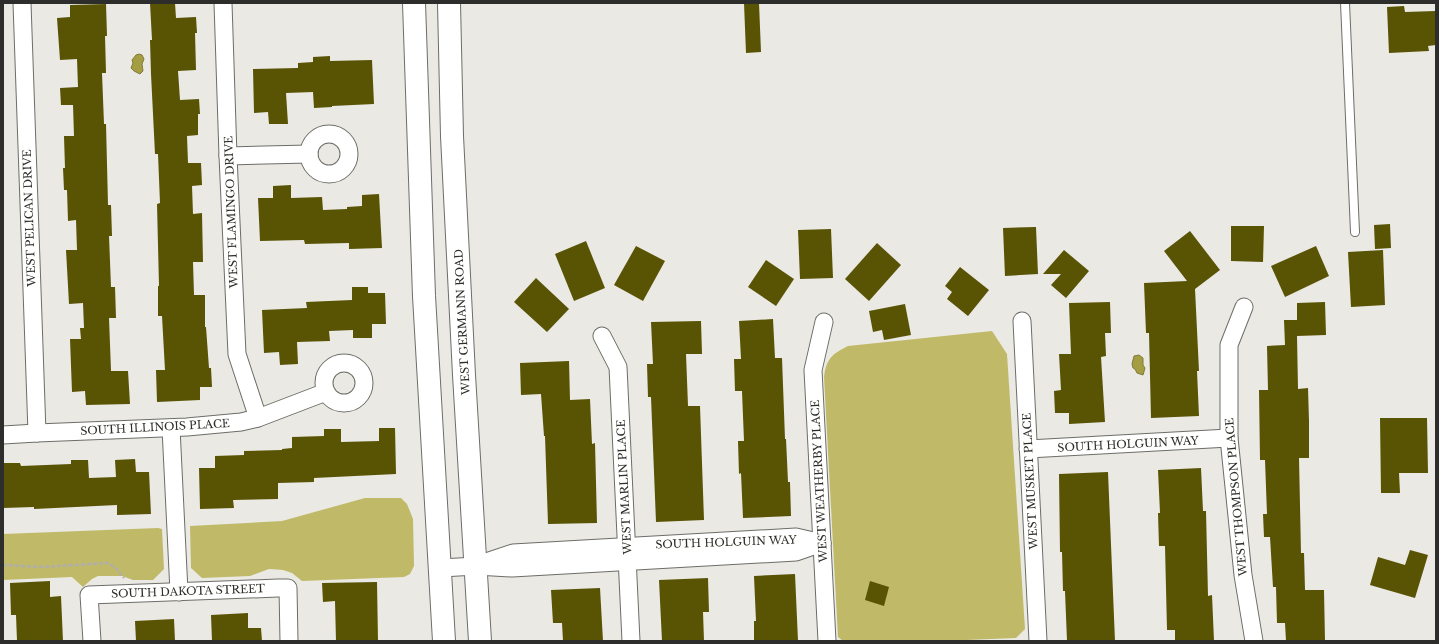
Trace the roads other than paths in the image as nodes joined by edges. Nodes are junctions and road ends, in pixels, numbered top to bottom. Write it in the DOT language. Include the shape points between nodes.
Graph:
graph roads {
  1 [pos="22,3"];
  2 [pos="223,3"];
  3 [pos="414,3"];
  4 [pos="449,3"];
  5 [pos="1345,3"];
  6 [pos="309,154"];
  7 [pos="228,156"];
  8 [pos="1355,232"];
  9 [pos="1244,307"];
  10 [pos="1022,321"];
  11 [pos="824,322"];
  12 [pos="602,336"];
  13 [pos="326,392"];
  14 [pos="258,418"];
  15 [pos="171,428"];
  16 [pos="37,432"];
  17 [pos="3,435"];
  18 [pos="1229,438"];
  19 [pos="1028,449"];
  20 [pos="822,543"];
  21 [pos="628,554"];
  22 [pos="476,566"];
  23 [pos="441,568"];
  24 [pos="179,592"];
  25 [pos="92,641"];
  26 [pos="290,641"];
  27 [pos="444,641"];
  28 [pos="480,641"];
  29 [pos="631,641"];
  30 [pos="827,641"];
  31 [pos="1038,641"];
  32 [pos="1254,641"];
  1 -- 16 [label="street, WEST PELICAN DRIVE"];
  2 -- 7 [label="street, WEST FLAMINGO DRIVE"];
  3 -- 23 [label="main road" via="424,296"];
  4 -- 22 [label="main road, WEST GERMANN ROAD" via="453,144"];
  5 -- 8 [label="lane"];
  6 -- 7 [label="street"];
  7 -- 14 [label="street, WEST FLAMINGO DRIVE" via="237,354"];
  9 -- 18 [label="street, WEST THOMPSON PLACE" via="1229,345"];
  10 -- 19 [label="street, WEST MUSKET PLACE"];
  11 -- 20 [label="street, WEST WEATHERBY PLACE" via="813,370"];
  12 -- 21 [label="street, WEST MARLIN PLACE" via="618,367"];
  13 -- 14 [label="street, SOUTH ILLINOIS PLACE"];
  14 -- 15 [label="street, SOUTH ILLINOIS PLACE" via="241,422"];
  15 -- 16 [label="street, SOUTH ILLINOIS PLACE"];
  15 -- 24 [label="street"];
  16 -- 17 [label="street, SOUTH ILLINOIS PLACE"];
  18 -- 19 [label="street, SOUTH HOLGUIN WAY"];
  18 -- 32 [label="street, WEST THOMPSON PLACE" via="1243,575"];
  19 -- 31 [label="street, WEST MUSKET PLACE"];
  20 -- 21 [label="street, SOUTH HOLGUIN WAY" via="796,537"];
  20 -- 30 [label="street, WEST WEATHERBY PLACE"];
  21 -- 22 [label="street, SOUTH HOLGUIN WAY" via="513,553"];
  21 -- 29 [label="street, WEST MARLIN PLACE"];
  22 -- 23 [label="street, SOUTH HOLGUIN WAY"];
  22 -- 28 [label="main road, WEST GERMANN ROAD"];
  23 -- 27 [label="main road"];
  24 -- 25 [label="street, SOUTH DAKOTA STREET" via="89,595"];
  24 -- 26 [label="street, SOUTH DAKOTA STREET" via="288,588"];
}
